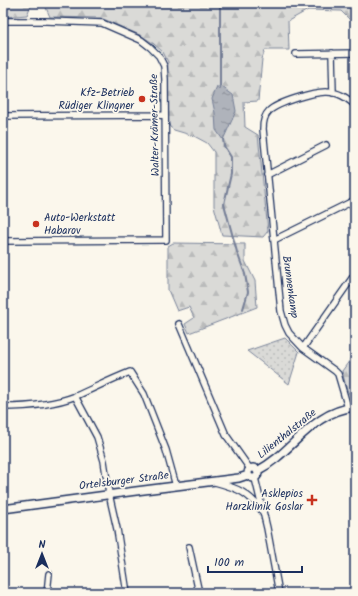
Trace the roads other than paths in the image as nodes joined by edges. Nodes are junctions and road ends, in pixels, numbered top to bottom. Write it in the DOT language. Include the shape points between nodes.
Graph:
graph roads {
  1 [pos="3,21"];
  2 [pos="332,53"];
  3 [pos="355,53"];
  4 [pos="296,54"];
  5 [pos="333,92"];
  6 [pos="355,105"];
  7 [pos="165,115"];
  8 [pos="3,116"];
  9 [pos="326,145"];
  10 [pos="267,174"];
  11 [pos="353,201"];
  12 [pos="355,210"];
  13 [pos="274,240"];
  14 [pos="3,241"];
  15 [pos="355,274"];
  16 [pos="179,324"];
  17 [pos="303,348"];
  18 [pos="75,396"];
  19 [pos="352,407"];
  20 [pos="3,408"];
  21 [pos="252,473"];
  22 [pos="212,482"];
  23 [pos="176,486"];
  24 [pos="109,494"];
  25 [pos="3,509"];
  26 [pos="264,513"];
  27 [pos="188,547"];
  28 [pos="49,574"];
  29 [pos="47,593"];
  30 [pos="127,593"];
  31 [pos="200,593"];
  32 [pos="279,593"];
  1 -- 7 [label="street, Walter-Krämer-Straße" via="102,23 140,40 159,56 164,66"];
  2 -- 3 [label="street"];
  2 -- 4 [label="street"];
  2 -- 5 [label="street"];
  5 -- 6 [label="street" via="346,97"];
  5 -- 10 [label="street, Brunnenkamp" via="313,93 278,105 268,112 263,129"];
  7 -- 8 [label="street"];
  7 -- 14 [label="street, Walter-Krämer-Straße" via="166,240"];
  9 -- 10 [label="street"];
  10 -- 13 [label="street, Brunnenkamp"];
  11 -- 12 [label="street"];
  11 -- 13 [label="street"];
  13 -- 17 [label="street, Brunnenkamp" via="282,318 289,333"];
  15 -- 17 [label="street"];
  16 -- 21 [label="street" via="226,434"];
  17 -- 19 [label="street, Brunnenkamp" via="338,374"];
  18 -- 20 [label="street" via="46,404"];
  18 -- 23 [label="street" via="130,372 144,394 166,450"];
  18 -- 24 [label="street" via="97,438 104,461"];
  19 -- 21 [label="street, Lilienthalstraße" via="319,420 265,467"];
  21 -- 22 [label="street, Ortelsburger Straße" via="239,478"];
  21 -- 26 [label="street"];
  22 -- 23 [label="street, Ortelsburger Straße"];
  22 -- 26 [label="street" via="247,494"];
  23 -- 24 [label="street, Ortelsburger Straße"];
  24 -- 25 [label="street, Ortelsburger Straße"];
  24 -- 30 [label="street"];
  26 -- 32 [label="street"];
  27 -- 31 [label="street"];
  28 -- 29 [label="street"];
}
